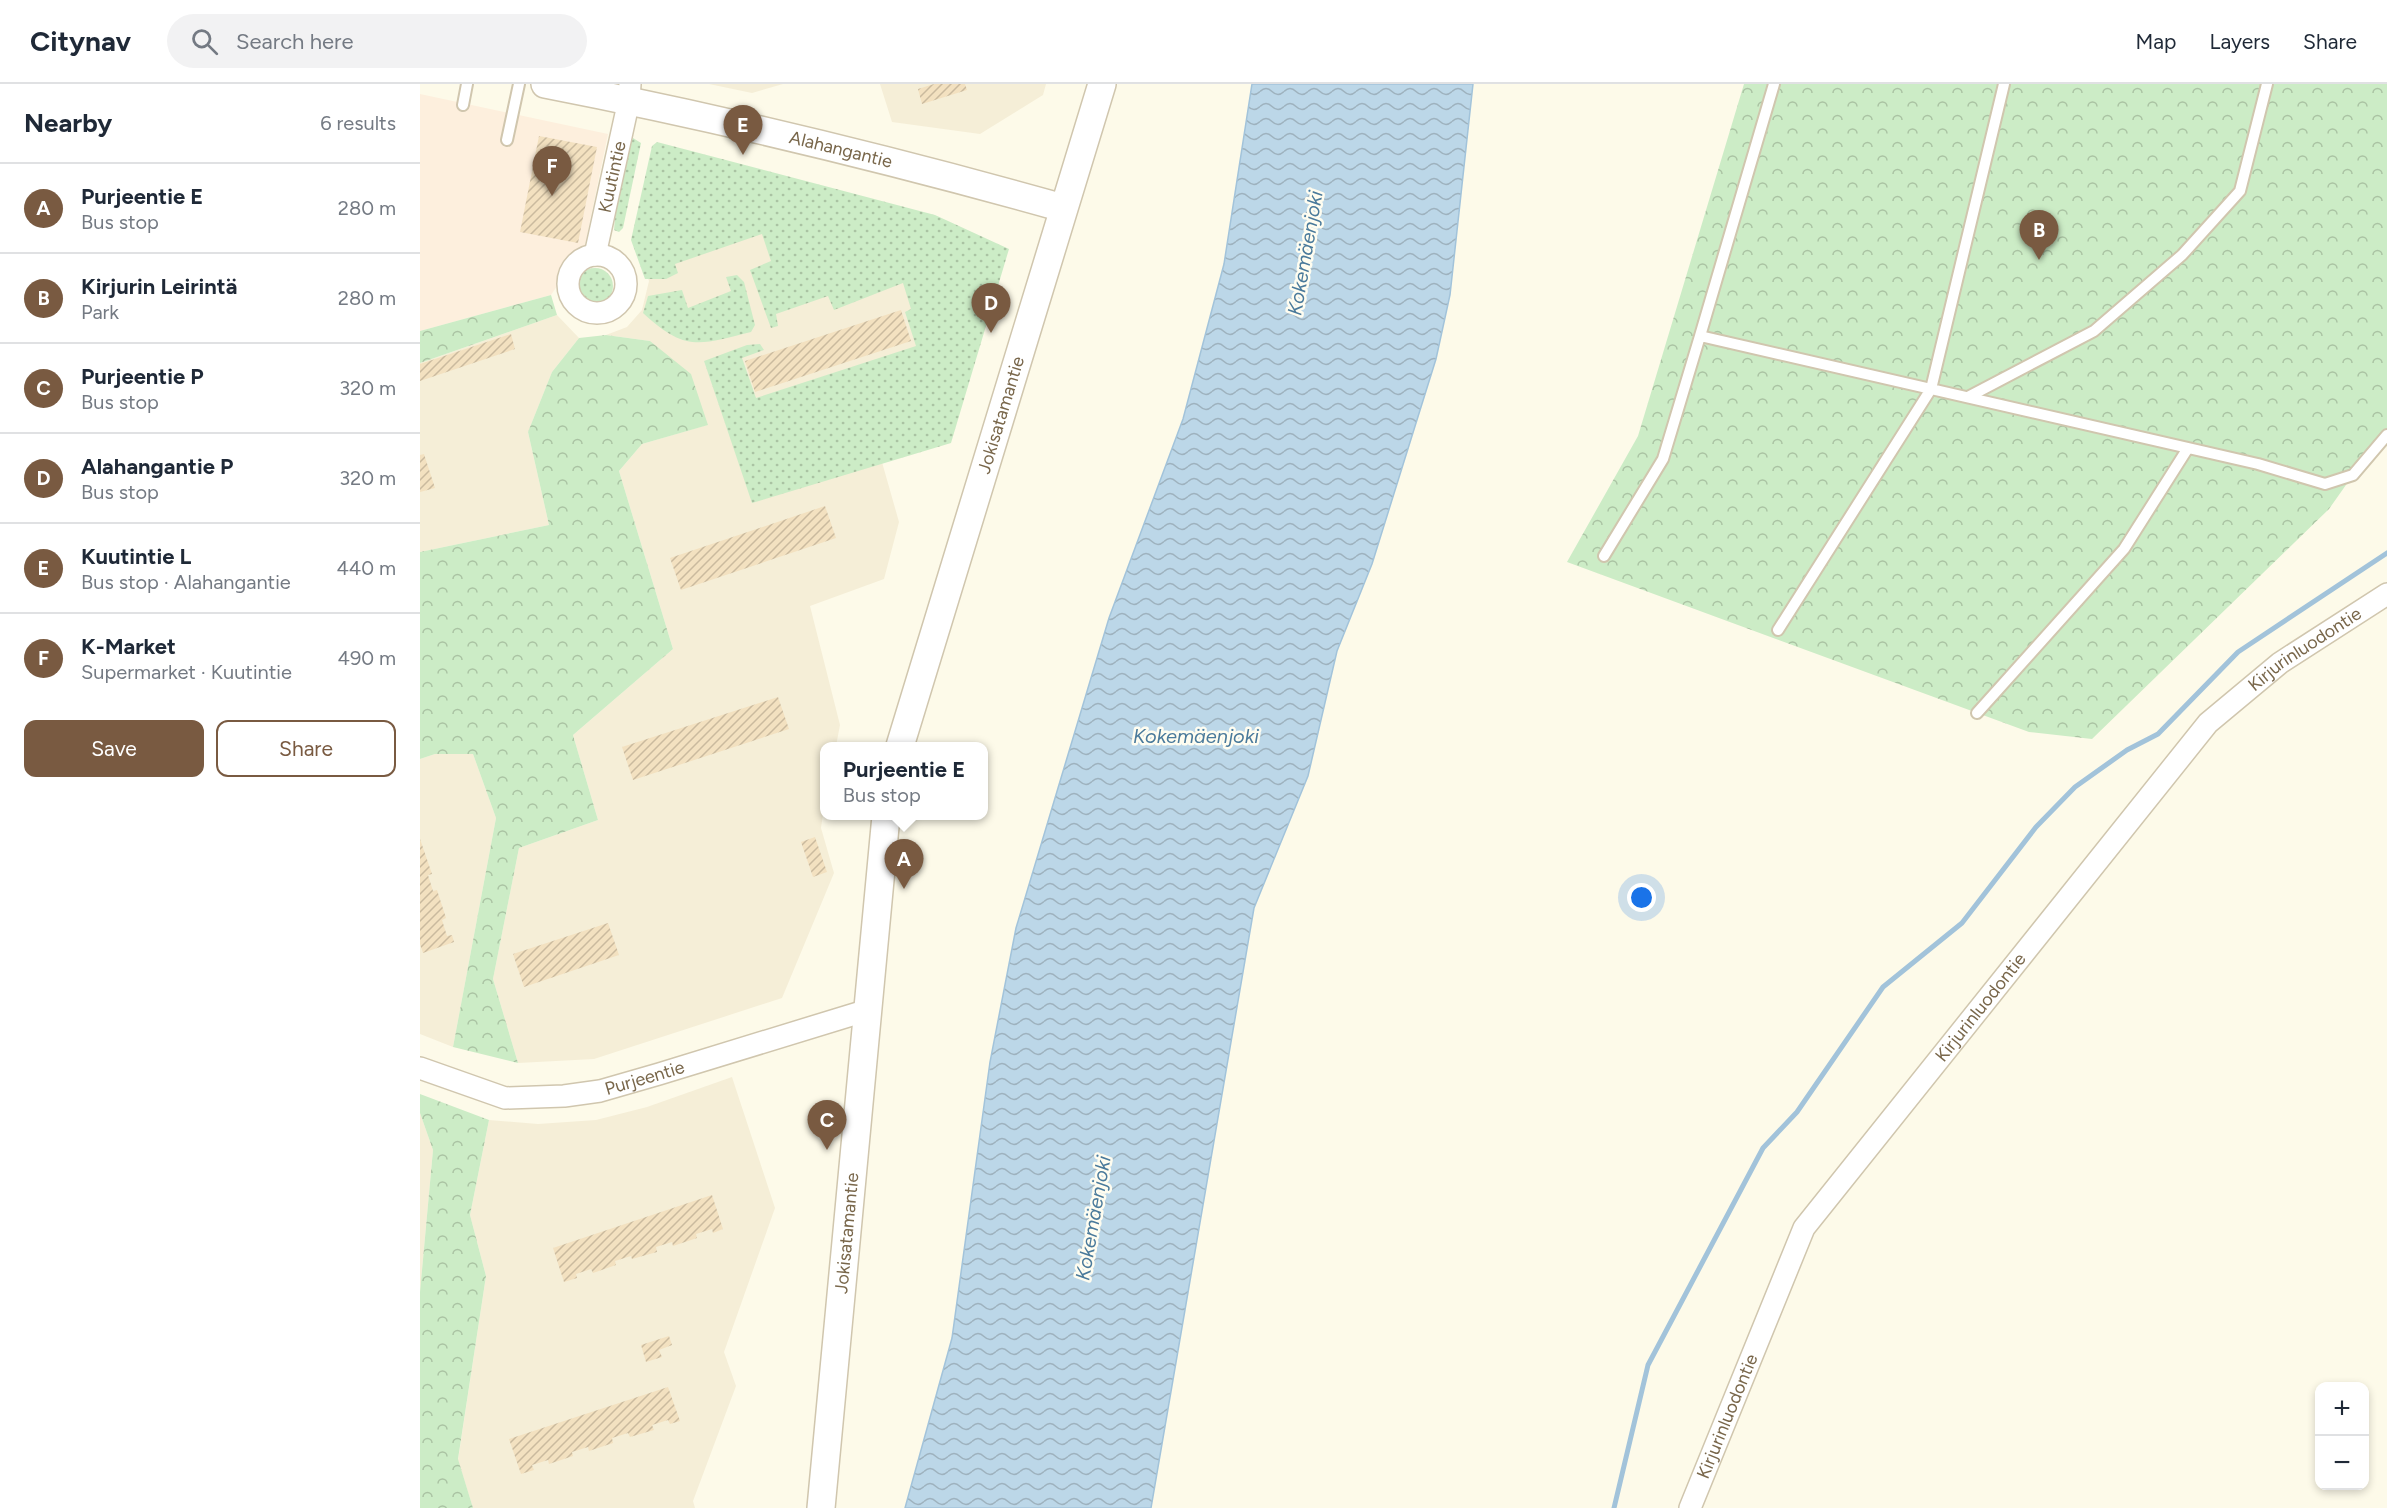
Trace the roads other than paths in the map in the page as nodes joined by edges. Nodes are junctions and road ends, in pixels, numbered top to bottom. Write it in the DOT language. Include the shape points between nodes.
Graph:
graph roads {
  1 [pos="467,84"];
  2 [pos="519,84"];
  3 [pos="545,84"];
  4 [pos="1102,84"];
  5 [pos="1774,84"];
  6 [pos="2004,84"];
  7 [pos="2267,84"];
  8 [pos="629,92"];
  9 [pos="463,105"];
  10 [pos="507,140"];
  11 [pos="1063,208"];
  12 [pos="596,255"];
  13 [pos="1701,336"];
  14 [pos="1931,389"];
  15 [pos="1968,397"];
  16 [pos="2387,435"];
  17 [pos="2188,448"];
  18 [pos="1604,556"];
  19 [pos="2387,594"];
  20 [pos="1778,630"];
  21 [pos="1977,713"];
  22 [pos="902,742"];
  23 [pos="886,820"];
  24 [pos="868,1010"];
  25 [pos="420,1068"];
  26 [pos="821,1508"];
  27 [pos="1690,1508"];
  1 -- 9 [label="lane"];
  2 -- 10 [label="lane"];
  3 -- 8 [label="street, Alahangantie"];
  4 -- 11 [label="street, Jokisatamantie"];
  5 -- 13 [label="lane"];
  6 -- 14 [label="lane"];
  7 -- 15 [label="lane" via="2241,190 2182,255 2094,331"];
  8 -- 11 [label="street, Alahangantie"];
  8 -- 12 [label="street, Kuutintie"];
  11 -- 22 [label="street, Jokisatamantie"];
  13 -- 14 [label="lane"];
  13 -- 18 [label="lane" via="1663,459"];
  14 -- 15 [label="lane"];
  14 -- 20 [label="lane"];
  15 -- 17 [label="lane"];
  16 -- 17 [label="lane" via="2353,475 2325,484"];
  17 -- 21 [label="lane" via="2124,549"];
  19 -- 27 [label="street, Kirjurinluodontie" via="2280,663 2208,723 1804,1228"];
  23 -- 24 [label="street, Jokisatamantie"];
  24 -- 25 [label="street, Purjeentie" via="600,1091 564,1096 505,1098"];
  24 -- 26 [label="street, Jokisatamantie"];
}
